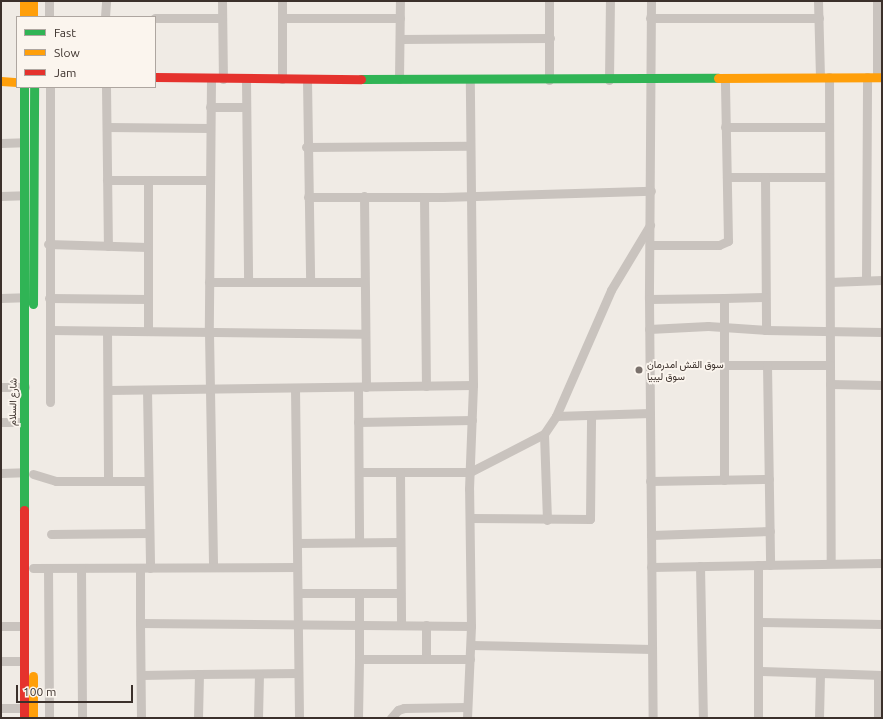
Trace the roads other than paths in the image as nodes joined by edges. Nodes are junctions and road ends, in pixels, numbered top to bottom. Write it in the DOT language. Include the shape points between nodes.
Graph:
graph roads {
  1 [pos="24,1"];
  2 [pos="33,1"];
  3 [pos="49,1"];
  4 [pos="106,1"];
  5 [pos="222,1"];
  6 [pos="282,1"];
  7 [pos="400,1"];
  8 [pos="549,1"];
  9 [pos="610,1"];
  10 [pos="651,1"];
  11 [pos="818,1"];
  12 [pos="877,1"];
  13 [pos="24,16"];
  14 [pos="33,16"];
  15 [pos="49,16"];
  16 [pos="105,16"];
  17 [pos="156,18"];
  18 [pos="222,18"];
  19 [pos="283,18"];
  20 [pos="400,18"];
  21 [pos="650,18"];
  22 [pos="819,18"];
  23 [pos="550,38"];
  24 [pos="400,39"];
  25 [pos="156,77"];
  26 [pos="825,77"];
  27 [pos="867,77"];
  28 [pos="879,77"];
  29 [pos="725,78"];
  30 [pos="210,79"];
  31 [pos="223,79"];
  32 [pos="282,79"];
  33 [pos="399,79"];
  34 [pos="650,79"];
  35 [pos="246,80"];
  36 [pos="307,80"];
  37 [pos="470,80"];
  38 [pos="549,80"];
  39 [pos="609,80"];
  40 [pos="1,81"];
  41 [pos="16,82"];
  42 [pos="24,88"];
  43 [pos="34,88"];
  44 [pos="50,88"];
  45 [pos="106,88"];
  46 [pos="210,107"];
  47 [pos="246,107"];
  48 [pos="106,127"];
  49 [pos="725,127"];
  50 [pos="829,127"];
  51 [pos="210,128"];
  52 [pos="24,142"];
  53 [pos="1,143"];
  54 [pos="469,146"];
  55 [pos="306,147"];
  56 [pos="727,177"];
  57 [pos="765,177"];
  58 [pos="829,177"];
  59 [pos="107,180"];
  60 [pos="148,180"];
  61 [pos="210,180"];
  62 [pos="651,190"];
  63 [pos="1,196"];
  64 [pos="24,196"];
  65 [pos="364,196"];
  66 [pos="471,196"];
  67 [pos="308,197"];
  68 [pos="424,197"];
  69 [pos="650,224"];
  70 [pos="48,244"];
  71 [pos="650,245"];
  72 [pos="108,246"];
  73 [pos="147,247"];
  74 [pos="866,280"];
  75 [pos="882,280"];
  76 [pos="310,281"];
  77 [pos="209,282"];
  78 [pos="248,282"];
  79 [pos="364,282"];
  80 [pos="830,282"];
  81 [pos="24,297"];
  82 [pos="765,297"];
  83 [pos="1,298"];
  84 [pos="49,298"];
  85 [pos="724,298"];
  86 [pos="148,299"];
  87 [pos="649,299"];
  88 [pos="723,326"];
  89 [pos="50,330"];
  90 [pos="649,330"];
  91 [pos="766,330"];
  92 [pos="107,331"];
  93 [pos="148,331"];
  94 [pos="830,331"];
  95 [pos="882,332"];
  96 [pos="209,333"];
  97 [pos="365,334"];
  98 [pos="724,365"];
  99 [pos="767,365"];
  100 [pos="830,365"];
  101 [pos="830,384"];
  102 [pos="473,385"];
  103 [pos="882,385"];
  104 [pos="426,386"];
  105 [pos="1,387"];
  106 [pos="25,387"];
  107 [pos="362,387"];
  108 [pos="295,388"];
  109 [pos="210,389"];
  110 [pos="108,390"];
  111 [pos="147,390"];
  112 [pos="50,402"];
  113 [pos="650,413"];
  114 [pos="591,415"];
  115 [pos="556,416"];
  116 [pos="472,420"];
  117 [pos="1,422"];
  118 [pos="24,422"];
  119 [pos="358,422"];
  120 [pos="544,434"];
  121 [pos="359,472"];
  122 [pos="400,472"];
  123 [pos="470,472"];
  124 [pos="1,473"];
  125 [pos="28,473"];
  126 [pos="769,479"];
  127 [pos="724,480"];
  128 [pos="108,481"];
  129 [pos="148,481"];
  130 [pos="650,481"];
  131 [pos="470,518"];
  132 [pos="547,520"];
  133 [pos="770,532"];
  134 [pos="149,533"];
  135 [pos="51,534"];
  136 [pos="651,535"];
  137 [pos="359,541"];
  138 [pos="399,542"];
  139 [pos="297,543"];
  140 [pos="882,563"];
  141 [pos="831,564"];
  142 [pos="758,565"];
  143 [pos="770,565"];
  144 [pos="700,566"];
  145 [pos="213,567"];
  146 [pos="297,567"];
  147 [pos="651,567"];
  148 [pos="32,568"];
  149 [pos="48,568"];
  150 [pos="81,568"];
  151 [pos="140,568"];
  152 [pos="150,568"];
  153 [pos="298,593"];
  154 [pos="359,593"];
  155 [pos="400,593"];
  156 [pos="758,622"];
  157 [pos="140,623"];
  158 [pos="298,624"];
  159 [pos="882,624"];
  160 [pos="359,625"];
  161 [pos="401,625"];
  162 [pos="426,625"];
  163 [pos="1,626"];
  164 [pos="24,626"];
  165 [pos="471,626"];
  166 [pos="471,644"];
  167 [pos="652,649"];
  168 [pos="359,659"];
  169 [pos="426,659"];
  170 [pos="470,659"];
  171 [pos="1,661"];
  172 [pos="24,661"];
  173 [pos="758,671"];
  174 [pos="298,673"];
  175 [pos="820,673"];
  176 [pos="199,674"];
  177 [pos="258,674"];
  178 [pos="141,675"];
  179 [pos="880,675"];
  180 [pos="467,707"];
  181 [pos="1,708"];
  182 [pos="24,708"];
  183 [pos="24,718"];
  184 [pos="33,718"];
  185 [pos="48,718"];
  186 [pos="82,718"];
  187 [pos="141,718"];
  188 [pos="198,718"];
  189 [pos="258,718"];
  190 [pos="299,718"];
  191 [pos="358,718"];
  192 [pos="390,718"];
  193 [pos="467,718"];
  194 [pos="653,718"];
  195 [pos="703,718"];
  196 [pos="758,718"];
  197 [pos="819,718"];
  198 [pos="878,718"];
  1 -- 13 [label="main road"];
  2 -- 14 [label="main road"];
  3 -- 15 [label="street"];
  4 -- 16 [label="street"];
  5 -- 18 [label="street"];
  6 -- 19 [label="street"];
  7 -- 20 [label="street"];
  8 -- 23 [label="street"];
  9 -- 39 [label="street"];
  10 -- 21 [label="street"];
  11 -- 22 [label="street"];
  12 -- 28 [label="street"];
  17 -- 18 [label="street"];
  18 -- 31 [label="street"];
  19 -- 20 [label="street"];
  19 -- 32 [label="street"];
  20 -- 24 [label="street"];
  21 -- 22 [label="street"];
  21 -- 34 [label="street"];
  22 -- 26 [label="street"];
  23 -- 24 [label="street"];
  23 -- 38 [label="street"];
  24 -- 33 [label="street"];
  25 -- 30 [label="main road"];
  26 -- 27 [label="main road"];
  26 -- 29 [label="main road"];
  26 -- 50 [label="street"];
  27 -- 28 [label="main road"];
  27 -- 74 [label="street"];
  29 -- 34 [label="main road"];
  29 -- 49 [label="street"];
  30 -- 31 [label="main road"];
  30 -- 46 [label="street"];
  31 -- 35 [label="main road"];
  32 -- 35 [label="main road"];
  32 -- 36 [label="main road"];
  33 -- 36 [label="main road"];
  33 -- 37 [label="main road"];
  34 -- 39 [label="main road"];
  34 -- 62 [label="street"];
  35 -- 47 [label="street"];
  36 -- 55 [label="street"];
  37 -- 38 [label="main road"];
  37 -- 54 [label="street"];
  38 -- 39 [label="main road"];
  40 -- 41 [label="main road"];
  42 -- 52 [label="main road, شارع السلام"];
  43 -- 125 [label="main road, شارع السلام"];
  44 -- 70 [label="street"];
  45 -- 48 [label="street"];
  46 -- 47 [label="street"];
  46 -- 51 [label="street"];
  47 -- 78 [label="street"];
  48 -- 51 [label="street"];
  48 -- 59 [label="street"];
  49 -- 50 [label="street"];
  49 -- 56 [label="street"];
  50 -- 58 [label="street"];
  51 -- 61 [label="street"];
  52 -- 53 [label="street"];
  52 -- 64 [label="main road, شارع السلام"];
  54 -- 55 [label="street"];
  54 -- 66 [label="street"];
  55 -- 67 [label="street"];
  56 -- 57 [label="street"];
  56 -- 71 [label="street" via="727,242"];
  57 -- 58 [label="street"];
  57 -- 82 [label="street"];
  58 -- 80 [label="street"];
  59 -- 60 [label="street"];
  59 -- 72 [label="street"];
  60 -- 61 [label="street"];
  60 -- 73 [label="street"];
  61 -- 77 [label="street"];
  62 -- 66 [label="street"];
  62 -- 69 [label="street"];
  63 -- 64 [label="street"];
  64 -- 81 [label="main road, شارع السلام"];
  65 -- 67 [label="street"];
  65 -- 68 [label="street"];
  65 -- 79 [label="street"];
  66 -- 68 [label="street"];
  66 -- 102 [label="street"];
  67 -- 76 [label="street"];
  68 -- 104 [label="street"];
  69 -- 71 [label="street"];
  69 -- 115 [label="street" via="597,318"];
  70 -- 72 [label="street"];
  70 -- 84 [label="street"];
  71 -- 87 [label="street"];
  72 -- 73 [label="street"];
  73 -- 86 [label="street"];
  74 -- 75 [label="street"];
  74 -- 80 [label="street"];
  76 -- 78 [label="street"];
  76 -- 79 [label="street"];
  77 -- 78 [label="street"];
  77 -- 96 [label="street"];
  79 -- 97 [label="street"];
  80 -- 94 [label="street"];
  81 -- 83 [label="street"];
  81 -- 106 [label="main road, شارع السلام"];
  82 -- 85 [label="street"];
  82 -- 91 [label="street"];
  84 -- 86 [label="street"];
  84 -- 89 [label="street"];
  85 -- 87 [label="street"];
  85 -- 88 [label="street"];
  86 -- 93 [label="street"];
  87 -- 90 [label="street"];
  88 -- 90 [label="street"];
  88 -- 91 [label="street"];
  88 -- 98 [label="street"];
  89 -- 92 [label="street"];
  89 -- 112 [label="street"];
  90 -- 113 [label="street"];
  91 -- 94 [label="street"];
  92 -- 93 [label="street"];
  92 -- 110 [label="street"];
  93 -- 96 [label="street"];
  94 -- 95 [label="street"];
  94 -- 100 [label="street"];
  96 -- 97 [label="street"];
  96 -- 109 [label="street"];
  97 -- 107 [label="street"];
  98 -- 99 [label="street"];
  98 -- 127 [label="street"];
  99 -- 100 [label="street"];
  99 -- 126 [label="street"];
  100 -- 101 [label="street"];
  101 -- 103 [label="street"];
  101 -- 141 [label="street"];
  102 -- 104 [label="street"];
  102 -- 116 [label="street"];
  104 -- 107 [label="street"];
  105 -- 106 [label="street"];
  106 -- 118 [label="main road, شارع السلام"];
  107 -- 108 [label="street"];
  107 -- 119 [label="street"];
  108 -- 109 [label="street"];
  108 -- 139 [label="street"];
  109 -- 111 [label="street"];
  109 -- 145 [label="street"];
  110 -- 111 [label="street"];
  110 -- 128 [label="street"];
  111 -- 129 [label="street"];
  113 -- 114 [label="street"];
  113 -- 130 [label="street"];
  114 -- 115 [label="street"];
  114 -- 132 [label="street" via="591,517"];
  115 -- 120 [label="street"];
  116 -- 119 [label="street"];
  116 -- 123 [label="street"];
  117 -- 118 [label="street"];
  118 -- 125 [label="main road, شارع السلام"];
  119 -- 121 [label="street"];
  120 -- 123 [label="street"];
  120 -- 132 [label="street"];
  121 -- 122 [label="street"];
  121 -- 137 [label="street"];
  122 -- 123 [label="street"];
  122 -- 138 [label="street"];
  123 -- 131 [label="street"];
  124 -- 125 [label="street"];
  125 -- 128 [label="street" via="56,481"];
  125 -- 148 [label="main road, شارع السلام"];
  125 -- 164 [label="main road, شارع السلام"];
  126 -- 127 [label="street"];
  126 -- 133 [label="street"];
  127 -- 130 [label="street"];
  128 -- 129 [label="street"];
  129 -- 134 [label="street"];
  130 -- 136 [label="street"];
  131 -- 132 [label="street"];
  131 -- 165 [label="street"];
  133 -- 136 [label="street"];
  133 -- 143 [label="street"];
  134 -- 135 [label="street"];
  134 -- 152 [label="street"];
  136 -- 147 [label="street"];
  137 -- 138 [label="street"];
  137 -- 139 [label="street"];
  138 -- 155 [label="street"];
  139 -- 146 [label="street"];
  140 -- 141 [label="street"];
  141 -- 143 [label="street"];
  142 -- 143 [label="street"];
  142 -- 144 [label="street"];
  142 -- 156 [label="street"];
  144 -- 147 [label="street"];
  144 -- 195 [label="street"];
  145 -- 146 [label="street"];
  145 -- 152 [label="street"];
  146 -- 153 [label="street"];
  147 -- 167 [label="street"];
  148 -- 149 [label="street"];
  148 -- 184 [label="main road, شارع السلام"];
  149 -- 150 [label="street"];
  149 -- 185 [label="street"];
  150 -- 151 [label="street"];
  150 -- 186 [label="street"];
  151 -- 152 [label="street"];
  151 -- 157 [label="street"];
  153 -- 154 [label="street"];
  153 -- 158 [label="street"];
  154 -- 155 [label="street"];
  154 -- 160 [label="street"];
  155 -- 161 [label="street"];
  156 -- 159 [label="street"];
  156 -- 173 [label="street"];
  157 -- 158 [label="street"];
  157 -- 178 [label="street"];
  158 -- 160 [label="street"];
  158 -- 174 [label="street"];
  160 -- 161 [label="street"];
  160 -- 168 [label="street"];
  161 -- 162 [label="street"];
  162 -- 165 [label="street"];
  162 -- 169 [label="street"];
  163 -- 164 [label="street"];
  164 -- 172 [label="main road, شارع السلام"];
  165 -- 166 [label="street"];
  166 -- 167 [label="street"];
  166 -- 170 [label="street"];
  167 -- 194 [label="street"];
  168 -- 169 [label="street"];
  168 -- 191 [label="street"];
  169 -- 170 [label="street"];
  170 -- 180 [label="street"];
  171 -- 172 [label="street"];
  172 -- 182 [label="main road, شارع السلام"];
  173 -- 175 [label="street"];
  173 -- 196 [label="street"];
  174 -- 177 [label="street"];
  174 -- 190 [label="street"];
  175 -- 179 [label="street"];
  175 -- 197 [label="street"];
  176 -- 177 [label="street"];
  176 -- 178 [label="street"];
  176 -- 188 [label="street"];
  177 -- 189 [label="street"];
  178 -- 187 [label="street"];
  179 -- 198 [label="street"];
  180 -- 192 [label="street" via="404,708"];
  180 -- 193 [label="street"];
  181 -- 182 [label="street"];
  182 -- 183 [label="main road, شارع السلام"];
}
